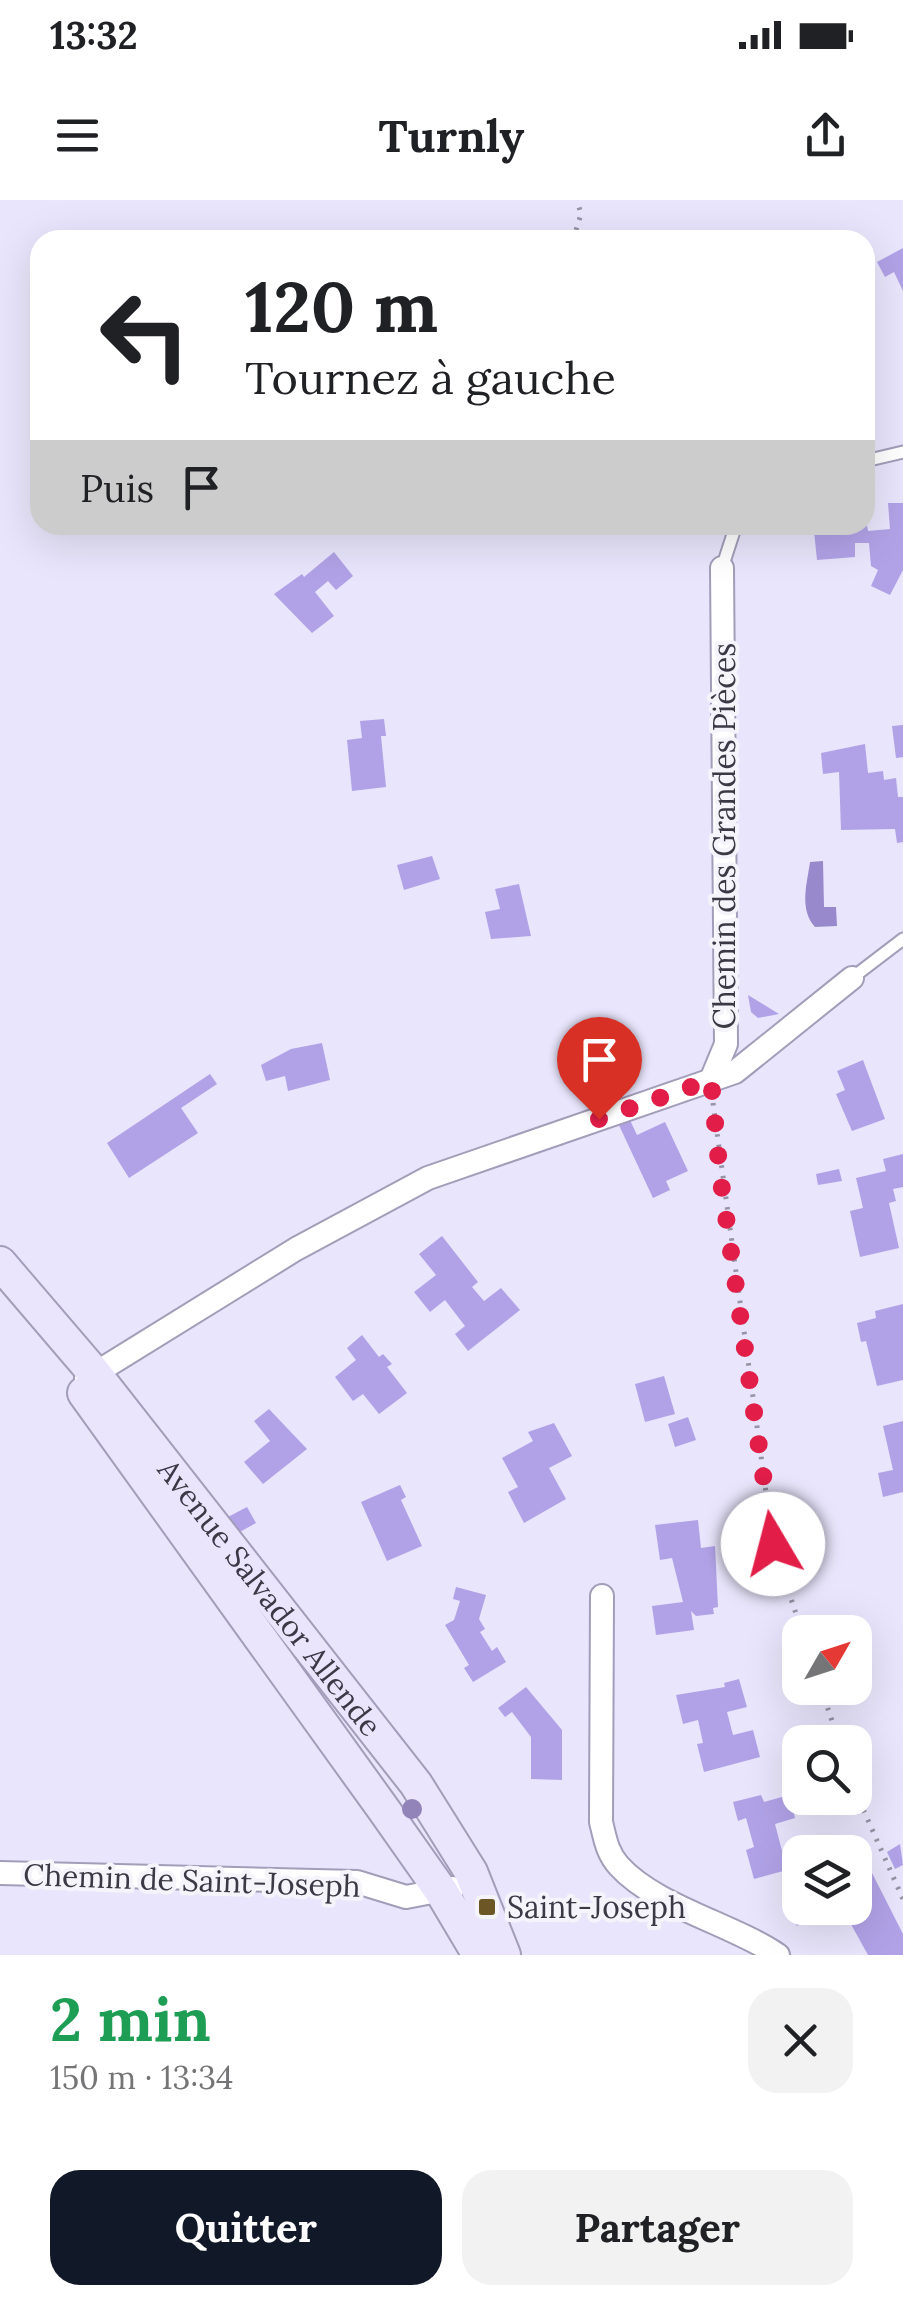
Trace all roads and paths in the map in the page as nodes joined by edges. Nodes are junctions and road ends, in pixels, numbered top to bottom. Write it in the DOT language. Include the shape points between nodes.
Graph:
graph roads {
  1 [pos="577,200"];
  2 [pos="576,230"];
  3 [pos="903,452"];
  4 [pos="875,459"];
  5 [pos="733,535"];
  6 [pos="722,568"];
  7 [pos="903,939"];
  8 [pos="852,978"];
  9 [pos="711,1080"];
  10 [pos="0,1263"];
  11 [pos="86,1379"];
  12 [pos="602,1596"];
  13 [pos="796,1615"];
  14 [pos="866,1815"];
  15 [pos="0,1873"];
  16 [pos="441,1890"];
  17 [pos="903,1899"];
  18 [pos="478,1955"];
  19 [pos="502,1955"];
  20 [pos="778,1955"];
  1 -- 2 [label="path"];
  3 -- 4 [label="lane"];
  5 -- 6 [label="lane"];
  6 -- 9 [label="street, Chemin des Grandes Pièces" via="726,1044"];
  7 -- 8 [label="lane"];
  8 -- 9 [label="street" via="735,1072"];
  9 -- 11 [label="street" via="428,1178 296,1249"];
  9 -- 13 [label="path" via="773,1544"];
  10 -- 11 [label="main road, Avenue Salvador Allende"];
  11 -- 16 [label="main road, Avenue Salvador Allende"];
  11 -- 19 [label="main road, Avenue Salvador Allende" via="444,1824 471,1872"];
  12 -- 20 [label="street" via="601,1822 607,1848 642,1885"];
  14 -- 17 [label="path"];
  15 -- 16 [label="street, Chemin de Saint-Joseph" via="357,1882 406,1897"];
  16 -- 18 [label="main road, Avenue Salvador Allende"];
  16 -- 19 [label="street" via="463,1894"];
}
